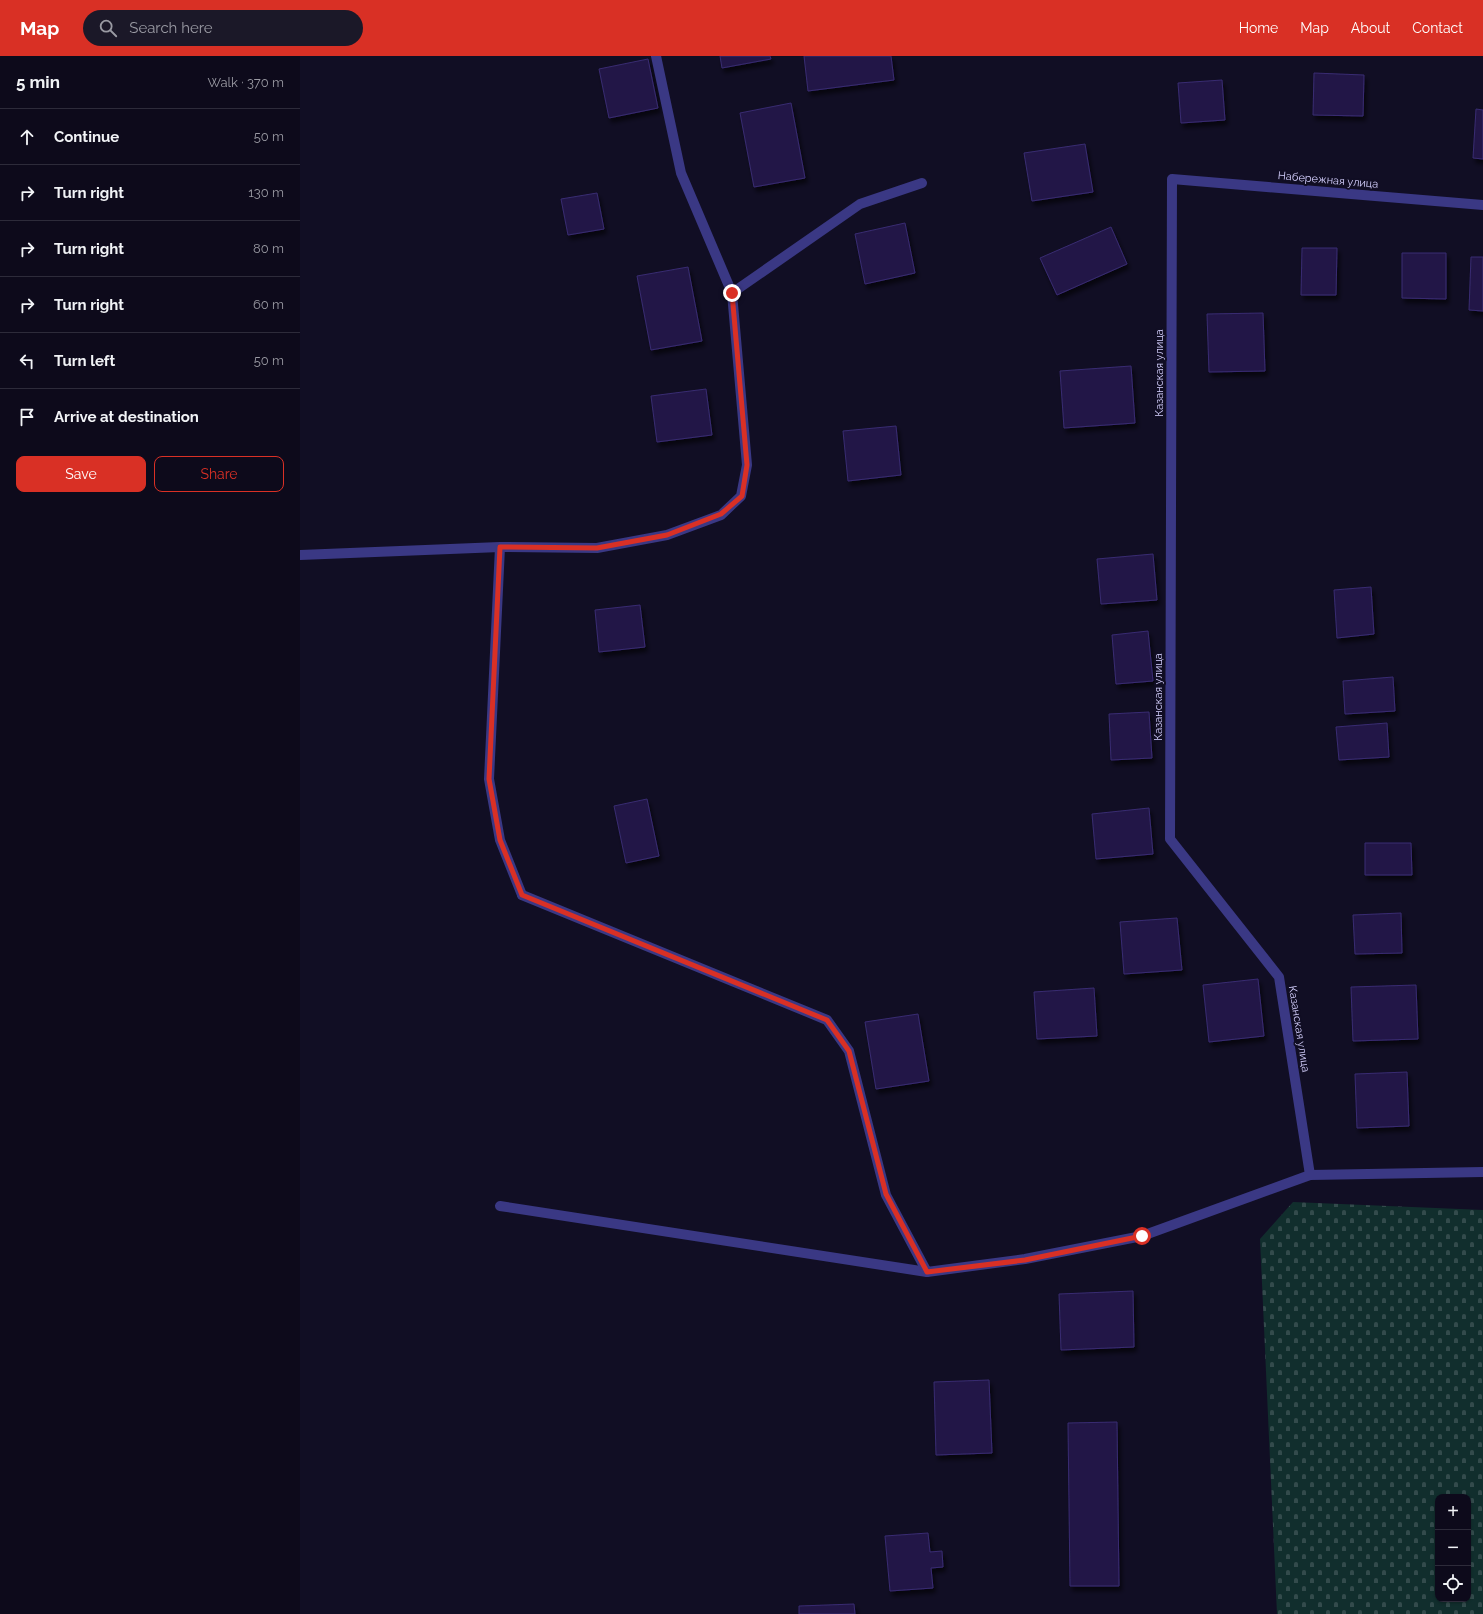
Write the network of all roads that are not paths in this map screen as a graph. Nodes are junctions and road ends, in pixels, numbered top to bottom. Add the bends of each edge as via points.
1 (656, 56) edge
2 (1172, 179) joint
3 (922, 183) dead end
4 (1483, 205) edge
5 (732, 293) junction
6 (500, 547) junction
7 (300, 555) edge
8 (1483, 1172) edge
9 (1310, 1175) junction
10 (500, 1206) dead end
11 (927, 1272) junction

1 - 5 street via 681,173
2 - 4 street, Набережная улица
2 - 9 street, Казанская улица via 1170,839 1279,977
3 - 5 street via 860,204
5 - 6 street via 747,465 742,496 721,514 667,535 597,548
6 - 7 street
6 - 11 street via 489,779 500,840 522,895 827,1020 849,1051 886,1194
8 - 9 street
9 - 11 street via 1142,1236 1025,1260
10 - 11 street

